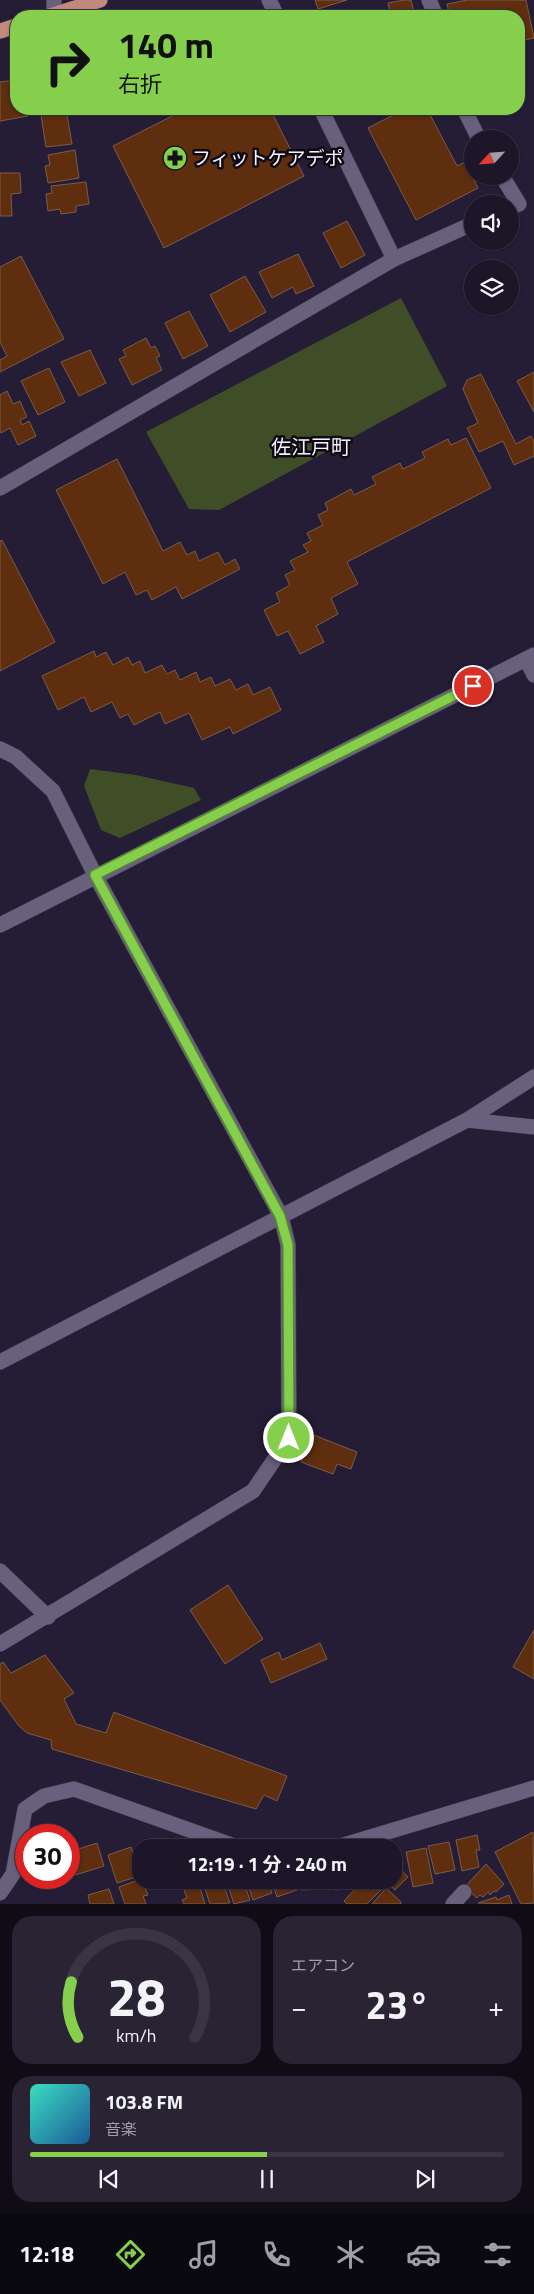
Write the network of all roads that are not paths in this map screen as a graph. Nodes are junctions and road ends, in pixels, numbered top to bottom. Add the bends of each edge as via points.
1 (100, 0) edge
2 (53, 10) edge
3 (324, 115) edge
4 (467, 115) edge
5 (474, 130) edge
6 (464, 228) edge
7 (394, 259) junction
8 (0, 488) edge
9 (530, 657) edge
10 (534, 675) edge
11 (0, 749) edge
12 (95, 875) junction
13 (0, 925) edge
14 (534, 1077) edge
15 (467, 1120) junction
16 (534, 1127) edge
17 (280, 1216) junction
18 (0, 1362) edge
19 (0, 1571) edge
20 (48, 1617) junction
21 (0, 1644) edge
22 (534, 1788) edge
23 (215, 1839) edge
24 (364, 1839) edge
25 (464, 1892) dead end
26 (0, 1893) edge
27 (453, 1904) edge

1 - 2 main road
3 - 7 street
4 - 5 street
6 - 7 street
7 - 8 street
9 - 10 street
9 - 12 street
11 - 12 street via 16,757 53,791
12 - 13 street
12 - 17 street
14 - 15 street
15 - 16 street
15 - 17 street
17 - 18 street
17 - 20 street via 288,1245 289,1438 253,1491
19 - 20 street
20 - 21 street
22 - 24 street
23 - 26 street via 74,1789 44,1796 25,1809 13,1874
25 - 27 street

